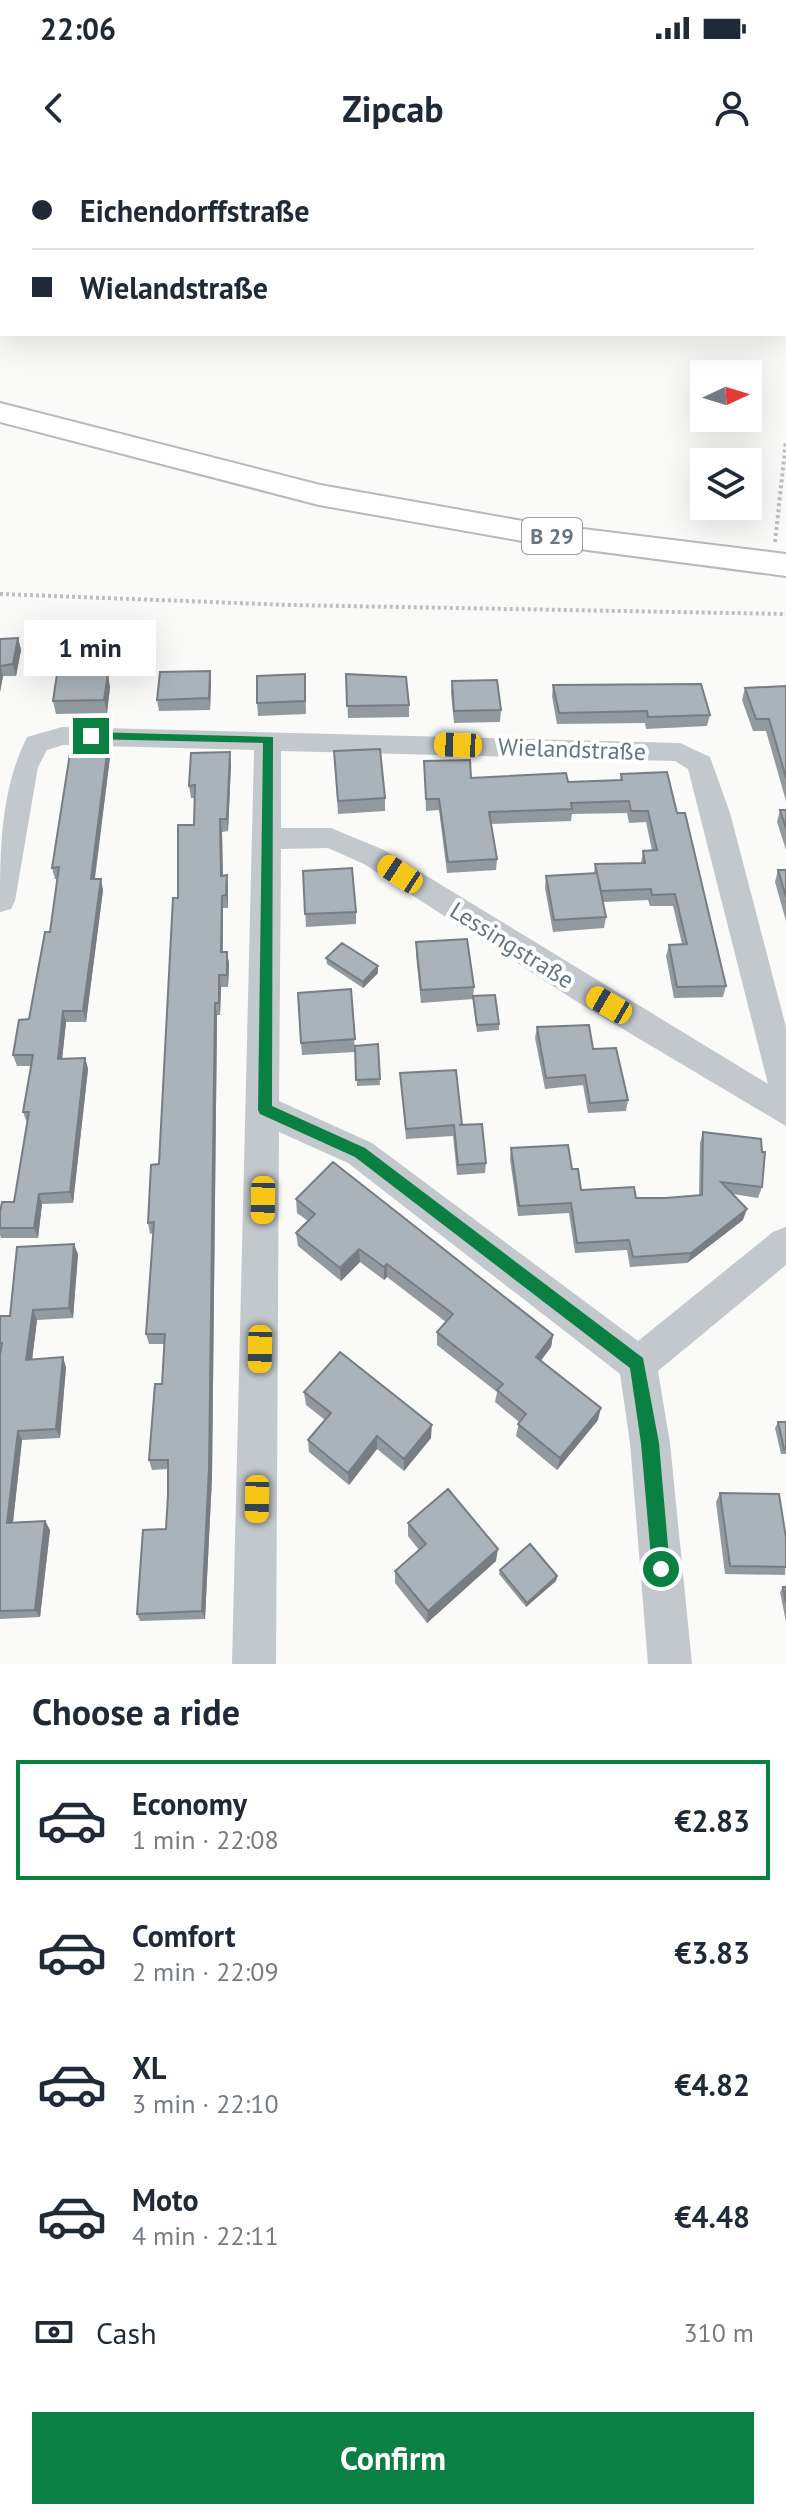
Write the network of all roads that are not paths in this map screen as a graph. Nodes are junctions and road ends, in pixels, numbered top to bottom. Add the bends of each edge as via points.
1 (0, 412) edge
2 (780, 556) edge
3 (268, 739) junction
4 (268, 839) junction
5 (0, 901) edge
6 (786, 1091) edge
7 (265, 1110) junction
8 (786, 1112) edge
9 (786, 1243) edge
10 (638, 1364) junction
11 (254, 1664) edge
12 (670, 1664) edge

1 - 2 main road, B 29 via 334,498 534,533
3 - 4 street
3 - 5 street, Wielandstraße via 62,736 37,744 24,767
3 - 6 street, Wielandstraße via 680,752 700,764
4 - 7 street
4 - 8 street, Lessingstraße via 331,838 374,857
7 - 10 street via 360,1153
7 - 11 street
9 - 10 street
10 - 12 street

